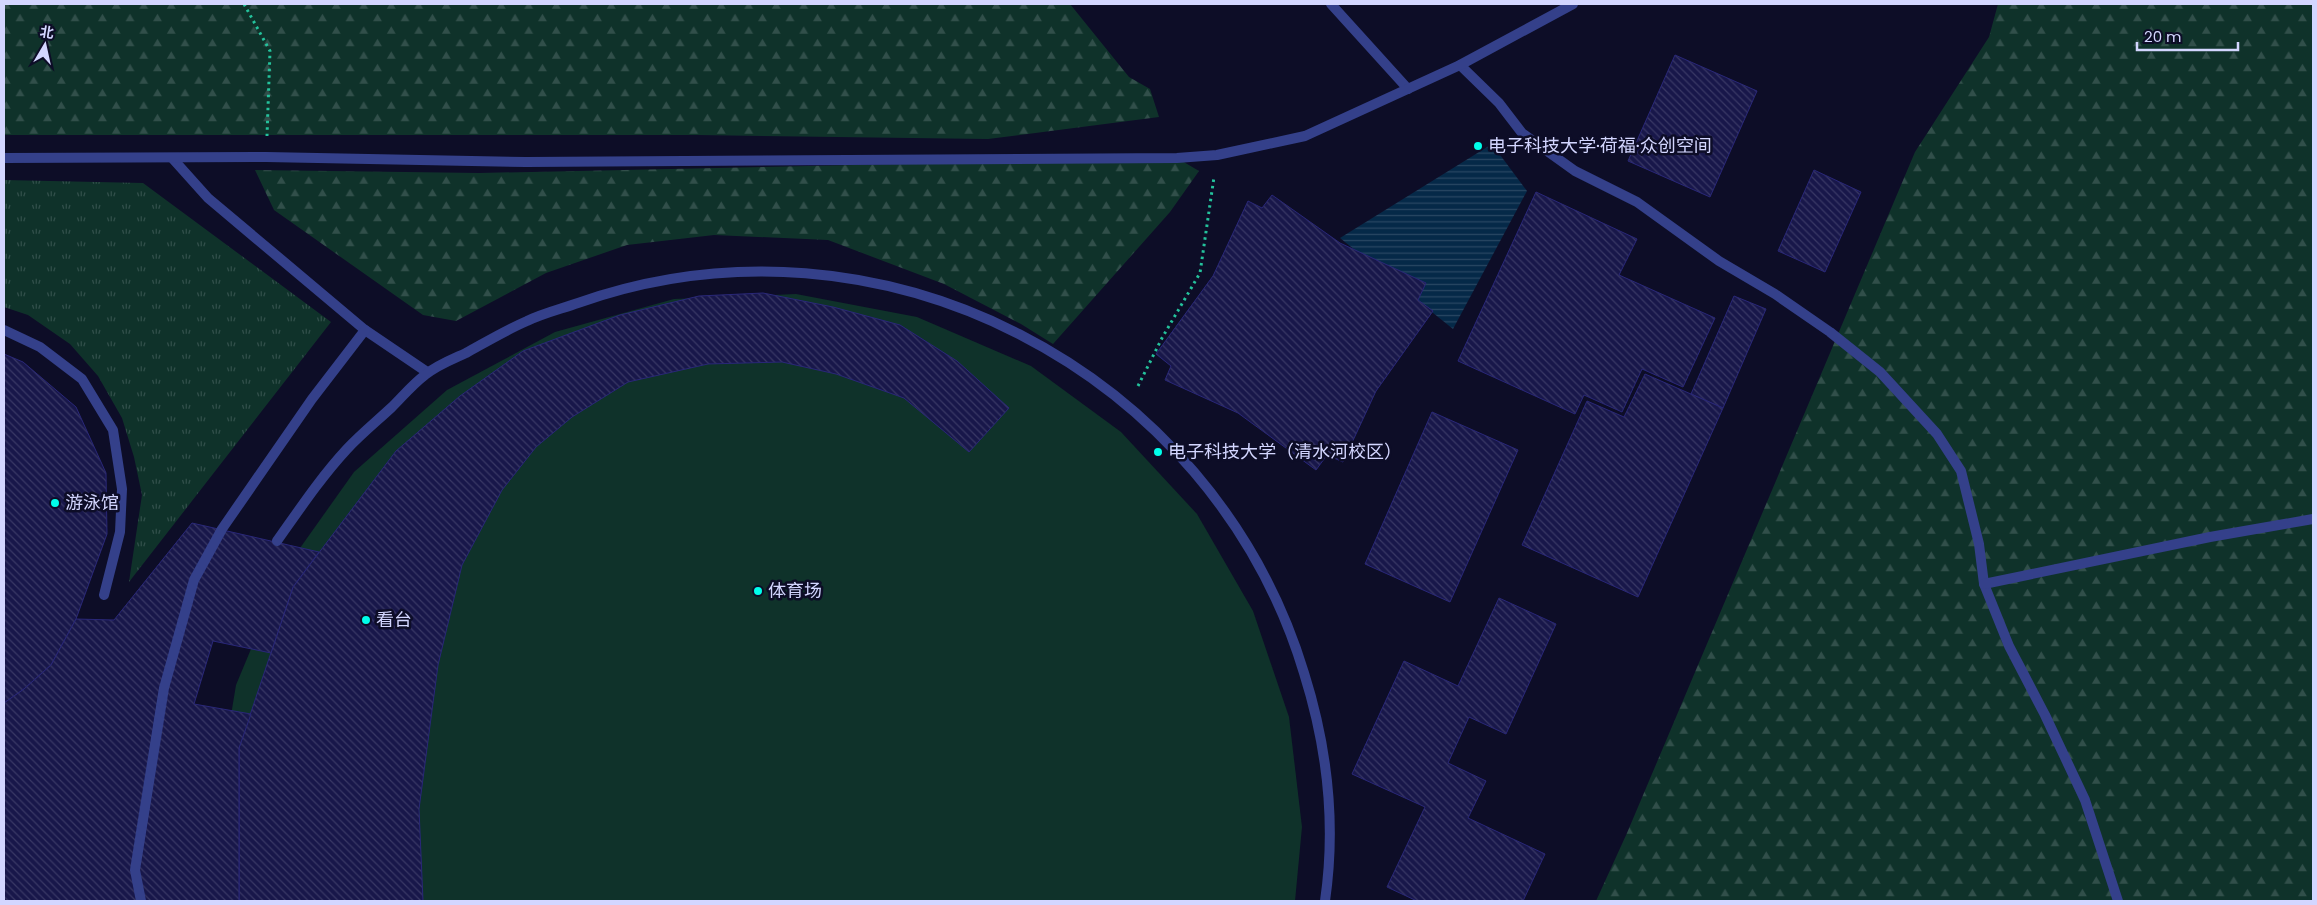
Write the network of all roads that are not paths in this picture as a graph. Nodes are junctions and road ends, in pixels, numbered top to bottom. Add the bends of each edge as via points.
1 (1331, 4) edge
2 (1573, 4) edge
3 (1460, 65) junction
4 (1408, 89) junction
5 (4, 158) edge
6 (173, 159) junction
7 (4, 330) edge
8 (365, 330) junction
9 (427, 372) junction
10 (2313, 519) edge
11 (277, 541) dead end
12 (1984, 584) junction
13 (104, 595) dead end
14 (140, 901) edge
15 (1325, 901) edge
16 (2118, 901) edge

1 - 4 street
2 - 3 street
3 - 4 street
3 - 12 street via 1499,103 1522,133 1575,171 1637,202 1719,261 1775,294 1880,372 1937,434 1962,471 1979,544
4 - 6 street via 1305,136 1217,155 1168,158 526,162 266,157
5 - 6 street
6 - 8 street via 208,198
7 - 13 street via 40,347 82,379 114,430 122,489 120,532
8 - 9 street
8 - 14 street via 312,399 222,529 194,580 164,688 135,870
9 - 11 street via 347,449
9 - 15 street via 528,320 617,289 710,272 804,272 898,287 988,317 1070,363 1129,405 1166,439 1207,485 1243,535 1273,588 1296,645 1314,704 1325,764 1330,825
10 - 12 street
12 - 16 street via 2009,646 2084,800

